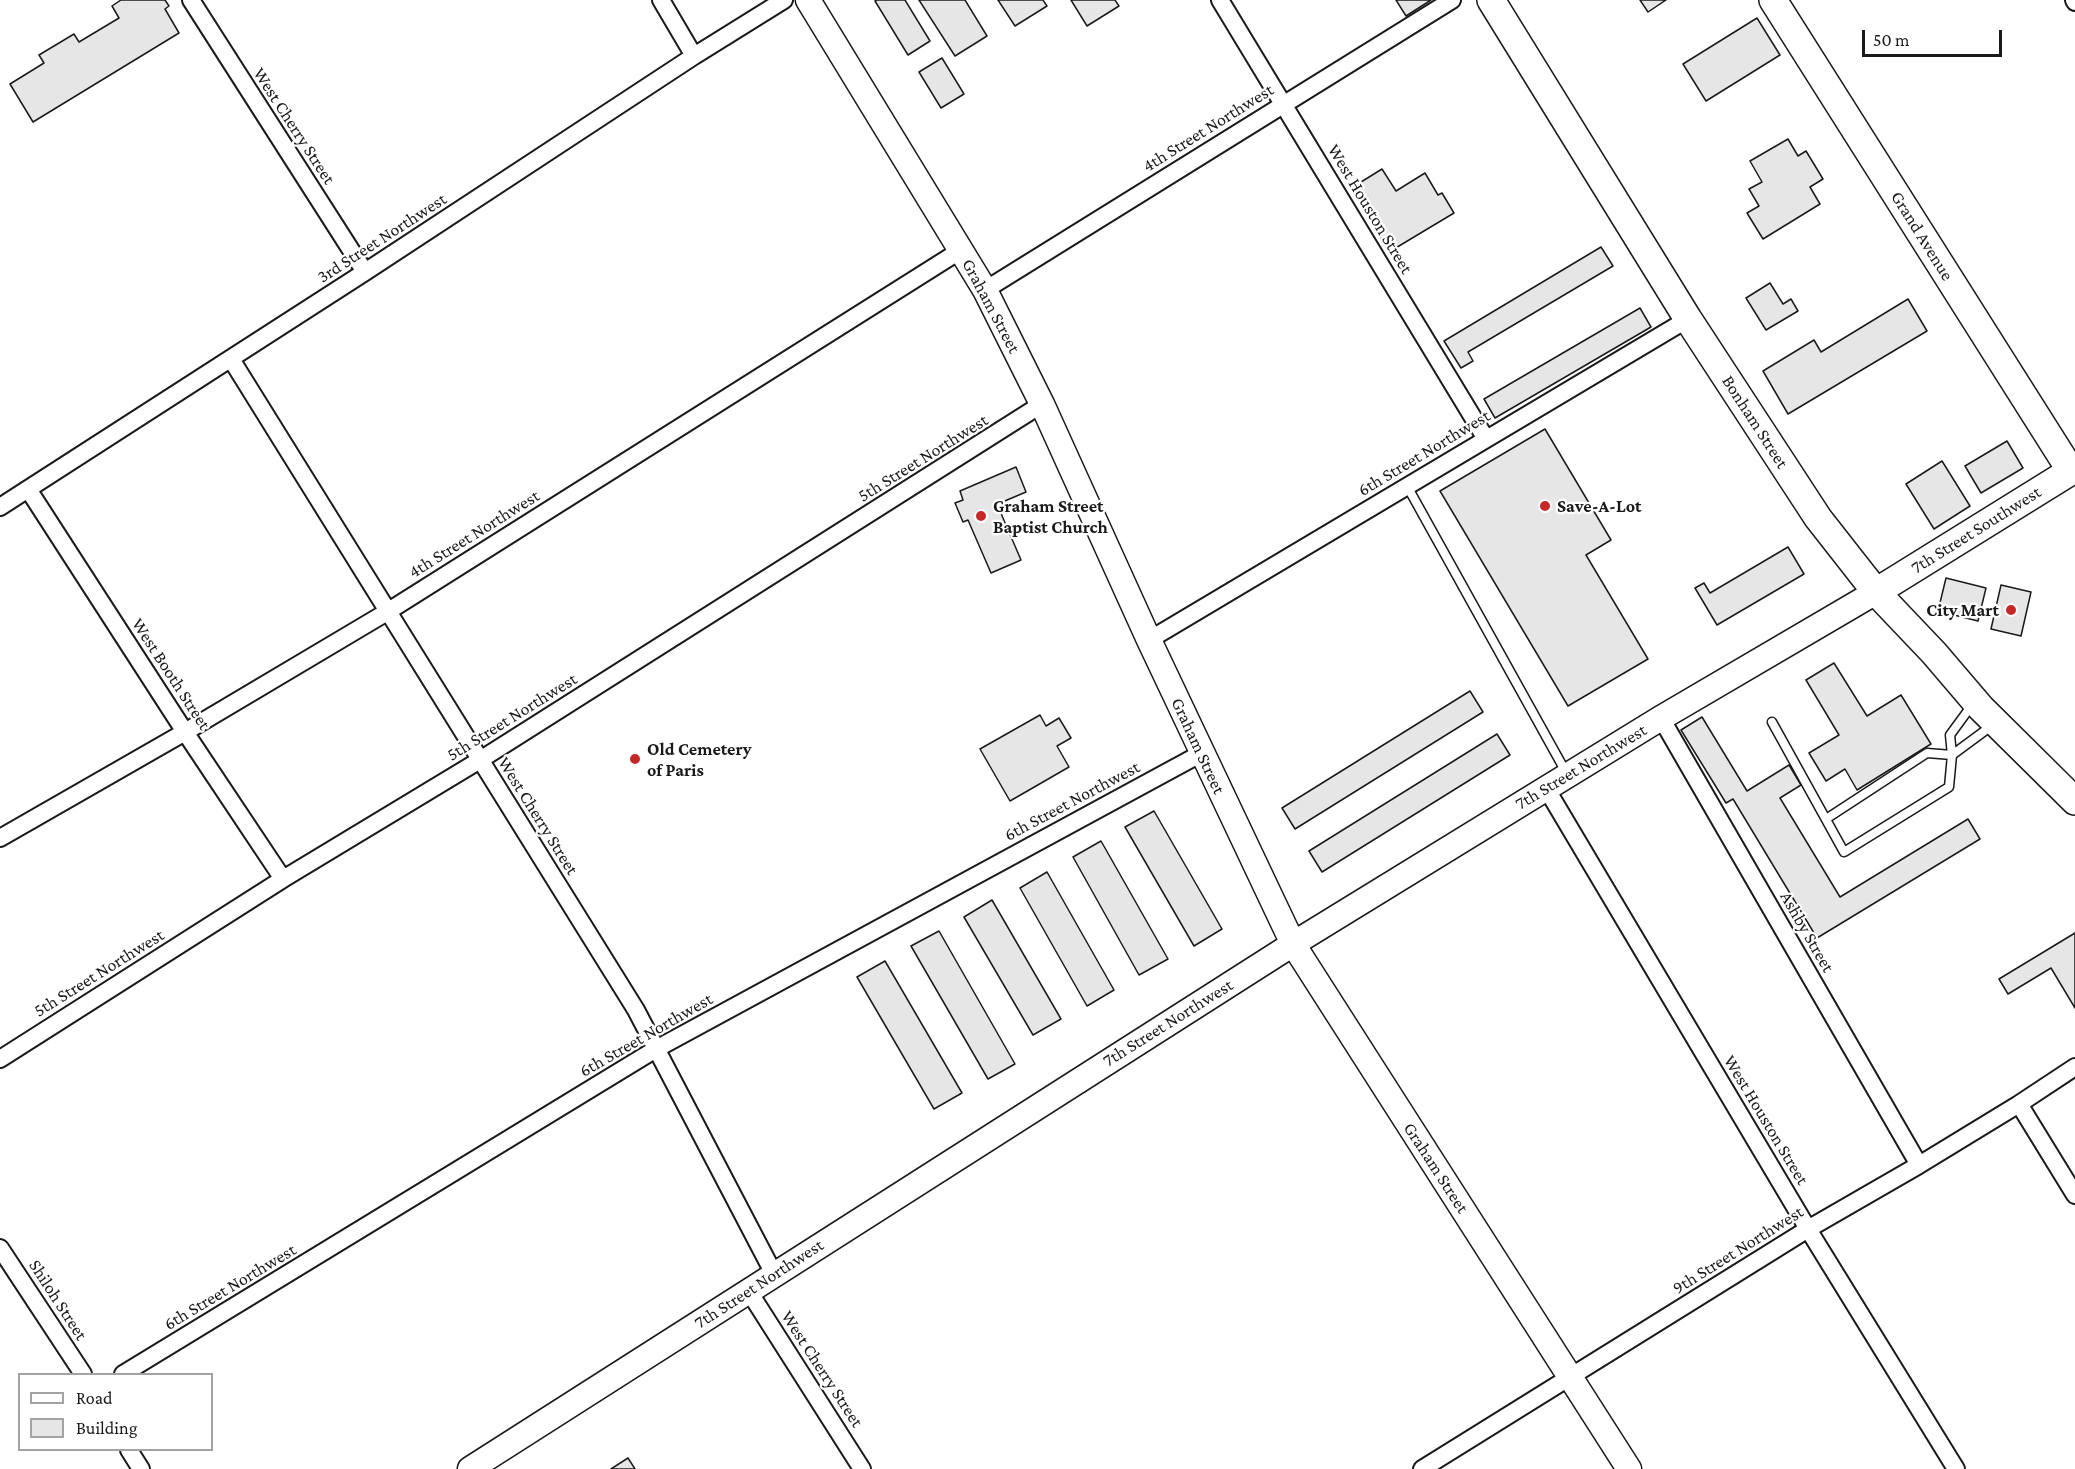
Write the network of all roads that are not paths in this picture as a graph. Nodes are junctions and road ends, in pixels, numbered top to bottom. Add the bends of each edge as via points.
1 (191, 0) edge
2 (661, 0) edge
3 (784, 0) edge
4 (808, 0) edge
5 (1220, 0) edge
6 (1452, 0) edge
7 (1491, 0) edge
8 (1773, 0) edge
9 (694, 56) junction
10 (1284, 105) junction
11 (961, 250) junction
12 (365, 272) junction
13 (985, 290) junction
14 (1688, 319) junction
15 (231, 359) junction
16 (1042, 405) junction
17 (1486, 439) junction
18 (2073, 470) edge
19 (1407, 486) junction
20 (28, 489) junction
21 (0, 507) edge
22 (1876, 592) junction
23 (387, 612) junction
24 (1149, 640) junction
25 (1975, 701) junction
26 (1661, 718) junction
27 (1772, 722) dead end
28 (1996, 723) junction
29 (185, 732) junction
30 (1202, 753) junction
31 (1952, 755) junction
32 (480, 760) junction
33 (1568, 775) junction
34 (1545, 788) junction
35 (2075, 801) edge
36 (1826, 819) junction
37 (0, 838) edge
38 (283, 879) junction
39 (1293, 944) junction
40 (656, 1049) junction
41 (0, 1059) edge
42 (2075, 1067) edge
43 (2019, 1104) junction
44 (1919, 1165) junction
45 (2075, 1195) edge
46 (1808, 1229) junction
47 (0, 1248) edge
48 (774, 1274) junction
49 (748, 1290) junction
50 (82, 1373) edge
51 (125, 1373) edge
52 (1570, 1377) junction
53 (130, 1451) edge
54 (141, 1469) edge
55 (470, 1469) edge
56 (862, 1469) edge
57 (1422, 1469) edge
58 (1629, 1469) edge
59 (1956, 1469) edge

1 - 12 street, West Cherry Street
2 - 9 street
3 - 9 street, 3rd Street Northwest
4 - 11 street, Graham Street
5 - 10 street, West Houston Street
6 - 10 street, 4th Street Northwest
7 - 14 main road, Bonham Street
8 - 18 main road, Grand Avenue
9 - 12 street, 3rd Street Northwest
10 - 13 street, 4th Street Northwest
10 - 17 street, West Houston Street
11 - 13 street, Graham Street
11 - 23 street, 4th Street Northwest
12 - 15 street, 3rd Street Northwest
13 - 16 street, Graham Street
14 - 17 street, 6th Street Northwest
14 - 22 main road, Bonham Street via 1818,518
15 - 20 street, 3rd Street Northwest
15 - 23 street, West Cherry Street
16 - 24 street, Graham Street
16 - 32 street, 5th Street Northwest
17 - 19 street, 6th Street Northwest
18 - 22 main road, 7th Street Southwest
19 - 24 street, 6th Street Northwest
19 - 33 lane
20 - 21 street, 3rd Street Northwest
20 - 29 street, West Booth Street
22 - 25 main road, Bonham Street
22 - 26 street, 7th Street Northwest
23 - 29 street, 4th Street Northwest
23 - 32 street, West Cherry Street
24 - 30 street, Graham Street
25 - 28 main road, Bonham Street
25 - 31 lane via 1950,735
26 - 33 street, 7th Street Northwest
26 - 44 street, Ashby Street
27 - 36 lane
28 - 31 lane
28 - 35 main road, Bonham Street
29 - 37 street, 4th Street Northwest
29 - 38 street, West Booth Street
30 - 39 street, Graham Street
30 - 40 street, 6th Street Northwest
31 - 36 lane via 1928,753
31 - 36 lane via 1949,787 1844,852
32 - 38 street, 5th Street Northwest
32 - 40 street, West Cherry Street via 636,1010
33 - 34 street, 7th Street Northwest
34 - 39 street, 7th Street Northwest
34 - 46 street, West Houston Street
38 - 41 street, 5th Street Northwest
39 - 48 street, 7th Street Northwest
39 - 52 street, Graham Street
40 - 48 street, West Cherry Street
40 - 51 street, 6th Street Northwest
42 - 43 street, 9th Street Northwest
43 - 44 street, 9th Street Northwest
43 - 45 street
44 - 46 street, 9th Street Northwest
46 - 52 street, 9th Street Northwest
46 - 59 street, West Houston Street
47 - 50 street, Shiloh Street
48 - 49 street, 7th Street Northwest
49 - 55 street, 7th Street Northwest
49 - 56 street, West Cherry Street
52 - 57 street, 9th Street Northwest
52 - 58 street, Graham Street
53 - 54 street

